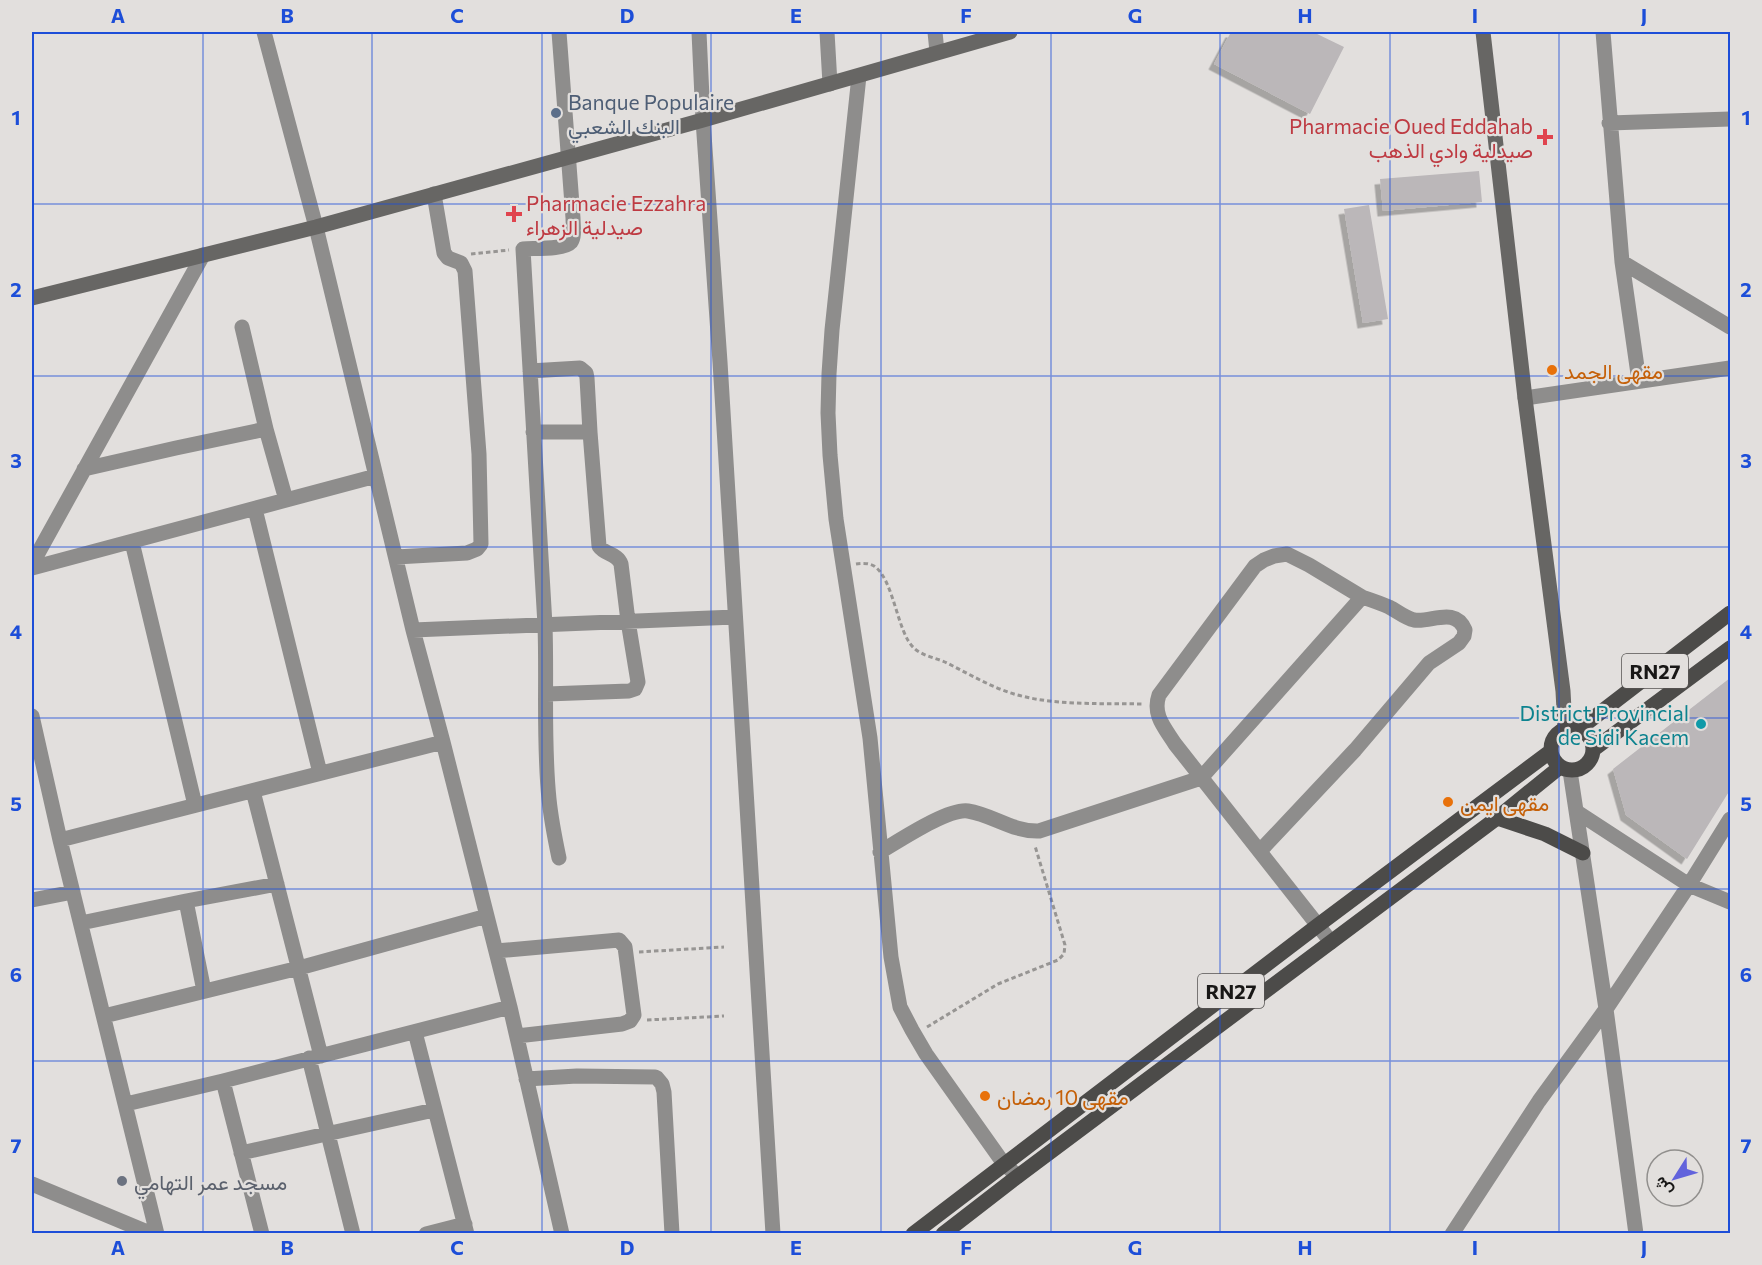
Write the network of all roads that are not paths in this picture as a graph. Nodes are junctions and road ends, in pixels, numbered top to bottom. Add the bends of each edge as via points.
1 (264, 32) edge
2 (559, 32) edge
3 (699, 32) edge
4 (827, 32) edge
5 (935, 32) edge
6 (1010, 32) edge
7 (1483, 32) edge
8 (1603, 32) edge
9 (937, 52) junction
10 (859, 76) junction
11 (830, 84) junction
12 (1731, 119) edge
13 (703, 120) junction
14 (1610, 123) junction
15 (568, 158) junction
16 (434, 194) junction
17 (316, 227) junction
18 (203, 255) junction
19 (1622, 262) junction
20 (32, 298) edge
21 (242, 327) dead end
22 (1731, 327) edge
23 (1731, 368) edge
24 (530, 371) junction
25 (1639, 381) junction
26 (1525, 398) junction
27 (266, 429) junction
28 (533, 432) junction
29 (590, 432) junction
30 (84, 469) junction
31 (376, 476) junction
32 (286, 500) junction
33 (255, 509) junction
34 (132, 542) junction
35 (396, 558) junction
36 (32, 566) edge
37 (1362, 597) junction
38 (1731, 613) edge
39 (735, 617) junction
40 (628, 621) junction
41 (545, 625) junction
42 (413, 630) junction
43 (1731, 648) edge
44 (547, 694) junction
45 (32, 716) edge
46 (1572, 729) junction
47 (443, 742) junction
48 (1594, 749) junction
49 (1551, 751) junction
50 (1565, 769) junction
51 (320, 773) junction
52 (1201, 778) junction
53 (254, 791) junction
54 (195, 805) junction
55 (1577, 812) junction
56 (1497, 818) junction
57 (1731, 819) edge
58 (60, 840) junction
59 (1260, 851) junction
60 (880, 852) junction
61 (1583, 853) junction
62 (560, 858) dead end
63 (277, 884) junction
64 (1689, 885) junction
65 (73, 892) junction
66 (32, 900) edge
67 (186, 901) junction
68 (1731, 902) edge
69 (487, 916) junction
70 (81, 923) junction
71 (1317, 926) junction
72 (1331, 942) junction
73 (496, 951) junction
74 (299, 968) junction
75 (204, 991) junction
76 (510, 1007) junction
77 (1606, 1009) junction
78 (104, 1016) junction
79 (415, 1032) junction
80 (516, 1036) junction
81 (315, 1057) junction
82 (526, 1078) junction
83 (223, 1081) junction
84 (126, 1104) junction
85 (434, 1110) junction
86 (328, 1132) junction
87 (241, 1153) junction
88 (1004, 1164) junction
89 (1017, 1176) junction
90 (32, 1184) edge
91 (466, 1229) edge
92 (152, 1233) edge
93 (158, 1233) edge
94 (262, 1233) edge
95 (352, 1233) edge
96 (426, 1233) edge
97 (562, 1233) edge
98 (672, 1233) edge
99 (773, 1233) edge
100 (913, 1233) edge
101 (943, 1233) edge
102 (1452, 1233) edge
103 (1636, 1233) edge

1 - 17 street
2 - 15 street
3 - 13 street
4 - 11 street
5 - 9 street
6 - 9 street
7 - 26 street
8 - 14 street
9 - 10 street
10 - 11 street
10 - 60 street via 829,374 830,455 836,519 870,738
11 - 13 street
12 - 14 street
13 - 15 street
13 - 39 street
14 - 19 street
15 - 16 street
15 - 24 street via 572,240 562,247 522,249
16 - 17 street
16 - 35 street via 444,253 458,261 465,271 479,454 481,544 467,553
17 - 18 street
17 - 31 street
18 - 20 street
18 - 30 street
19 - 22 street
19 - 25 street
21 - 27 street
23 - 25 street
24 - 28 street
24 - 29 street via 584,370 588,378
25 - 26 street
26 - 46 street via 1563,691
27 - 30 street
27 - 32 street
28 - 29 street
28 - 41 street
29 - 40 street via 599,546 620,560
30 - 36 street
31 - 32 street
31 - 35 street
32 - 33 street
33 - 34 street
33 - 51 street
34 - 36 street
34 - 54 street
35 - 42 street
37 - 52 street
37 - 52 street via 1287,554 1255,566 1156,704 1160,720
37 - 59 street via 1415,620 1456,619 1463,626 1464,636 1429,663 1355,750
38 - 46 main road, RN27
39 - 40 street
39 - 99 street
40 - 41 street
40 - 44 street via 638,682 635,689
41 - 42 street
41 - 44 street
42 - 47 street
43 - 48 main road, RN27
44 - 62 street via 549,802
45 - 58 street
46 - 48 main road via 1590,737
46 - 49 main road, RN27 via 1559,732
47 - 51 street
47 - 69 street
48 - 50 main road, RN27 via 1584,767
49 - 50 main road via 1552,758
49 - 71 main road, RN27
50 - 55 street
50 - 56 main road, RN27
51 - 53 street
52 - 59 street
52 - 60 street via 1046,829 1019,830 968,811 950,813
53 - 54 street
53 - 63 street
54 - 58 street
55 - 61 street
55 - 64 street
56 - 61 main road via 1545,834
56 - 72 main road, RN27
57 - 64 street
58 - 65 street
59 - 71 street
60 - 88 street via 900,1007 926,1054
61 - 77 street
63 - 67 street
63 - 74 street
64 - 68 street
64 - 77 street
65 - 66 street
65 - 70 street
67 - 70 street
67 - 75 street
69 - 73 street
69 - 74 street
70 - 78 street
71 - 72 street
71 - 88 main road, RN27
72 - 89 main road, RN27
73 - 76 street
73 - 80 street via 619,940 625,947 634,1014 630,1021
74 - 75 street
74 - 81 street
75 - 78 street
76 - 79 street
76 - 80 street
77 - 102 street via 1539,1101
77 - 103 street
78 - 84 street
79 - 81 street
79 - 85 street
80 - 82 street
81 - 83 street
81 - 86 street
82 - 97 street
82 - 98 street via 654,1077 660,1081 664,1092
83 - 84 street
83 - 87 street
84 - 93 street
85 - 86 street
85 - 91 street
86 - 87 street
86 - 95 street
87 - 94 street
88 - 89 street
88 - 100 main road, RN27
89 - 101 main road, RN27
90 - 92 street
91 - 96 street

